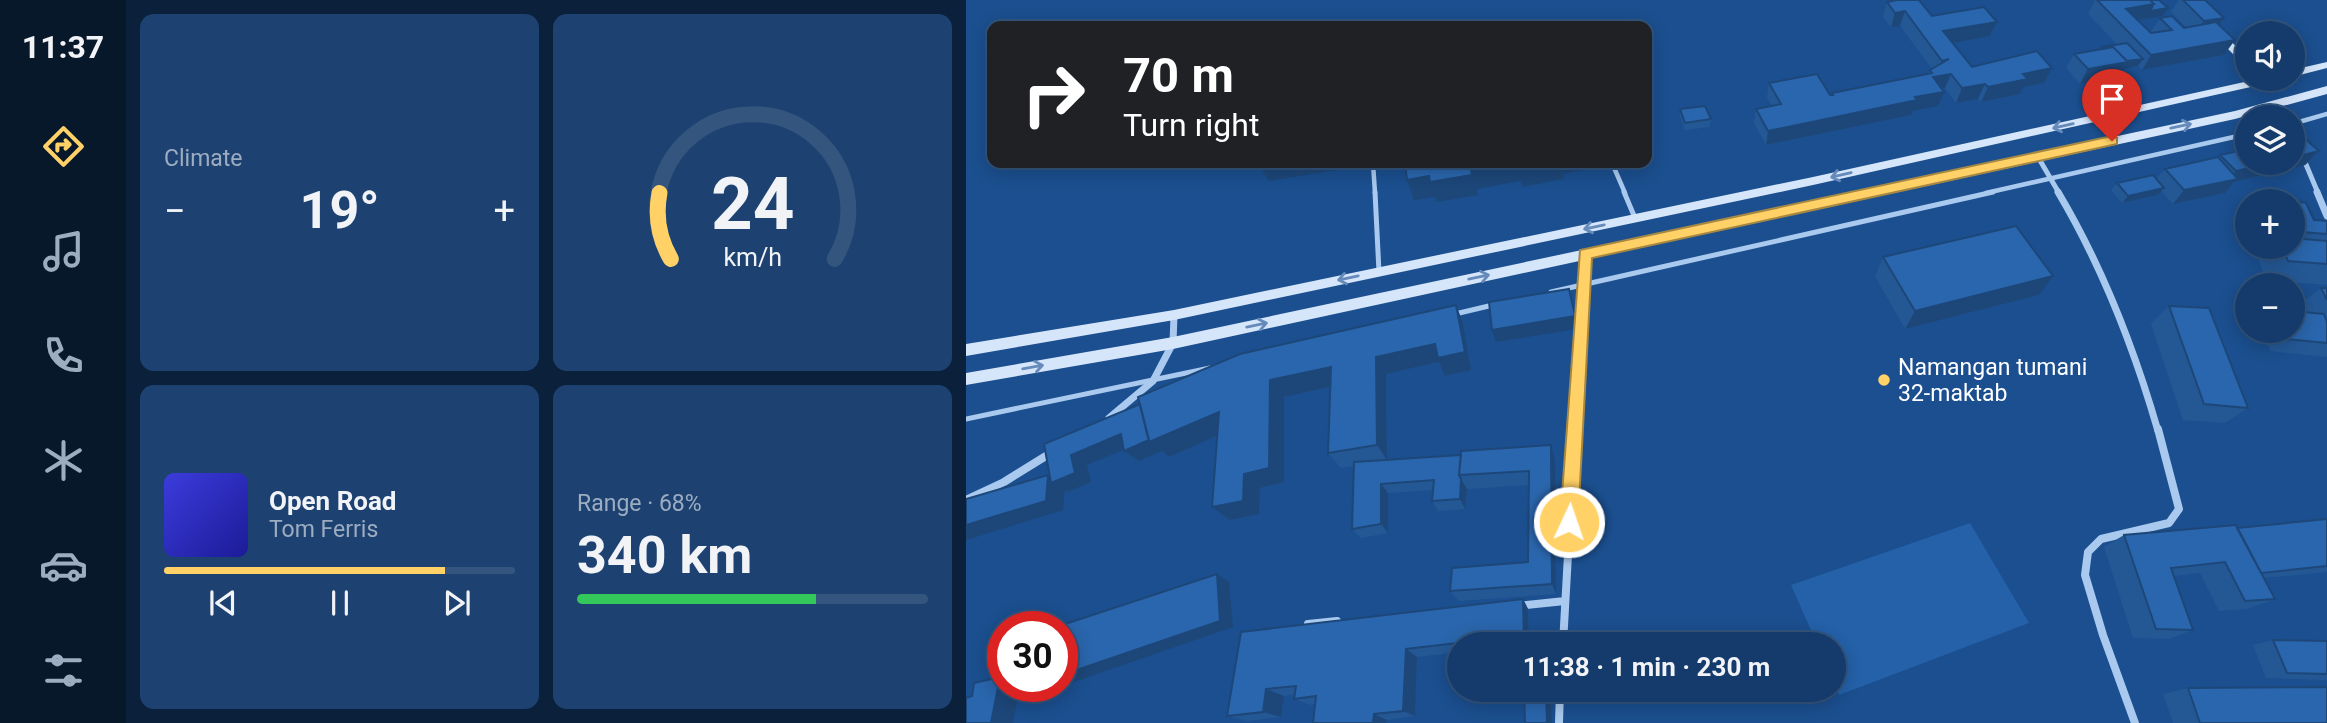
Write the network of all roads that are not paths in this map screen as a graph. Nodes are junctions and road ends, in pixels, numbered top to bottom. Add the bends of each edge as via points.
1 (2214, 29) edge
2 (2235, 50) edge
3 (2327, 65) edge
4 (2305, 71) edge
5 (2235, 86) edge
6 (2327, 90) edge
7 (2273, 91) edge
8 (2279, 104) junction
9 (2327, 114) edge
10 (2305, 120) edge
11 (2235, 137) edge
12 (2038, 157) junction
13 (2305, 163) edge
14 (1373, 168) edge
15 (1614, 168) edge
16 (2051, 177) junction
17 (2327, 216) edge
18 (1635, 218) junction
19 (1585, 254) junction
20 (1379, 272) junction
21 (1581, 285) junction
22 (1541, 294) edge
23 (1501, 303) edge
24 (1174, 315) junction
25 (1447, 315) edge
26 (1173, 343) junction
27 (966, 350) edge
28 (1220, 366) edge
29 (966, 379) edge
30 (1153, 381) junction
31 (966, 419) edge
32 (1097, 425) edge
33 (1062, 446) edge
34 (966, 500) edge
35 (1565, 601) junction
36 (1511, 606) edge
37 (1349, 620) edge
38 (1308, 624) edge
39 (1564, 632) edge
40 (1560, 702) edge
41 (1559, 723) edge
42 (2135, 723) edge

1 - 2 main road
3 - 4 main road
5 -> 18 main road
6 - 8 main road
7 - 8 main road
12 -> 8 main road
9 - 10 lane
11 - 16 lane
12 - 16 street
12 - 19 main road
13 - 17 street
14 - 20 lane
15 - 18 lane
16 - 21 lane
16 - 42 street via 2123,326 2179,509 2169,523 2101,539 2088,552 2085,575
18 -> 20 main road
19 - 21 street
26 -> 19 main road
20 -> 24 main road
21 - 22 lane
21 - 35 street
23 - 25 lane
24 - 26 street
24 - 27 main road
29 -> 26 main road
26 - 30 street
28 - 30 lane
30 - 31 lane
30 - 32 street
33 - 34 street
35 - 36 street
35 - 39 street
37 - 38 street
40 - 41 street

